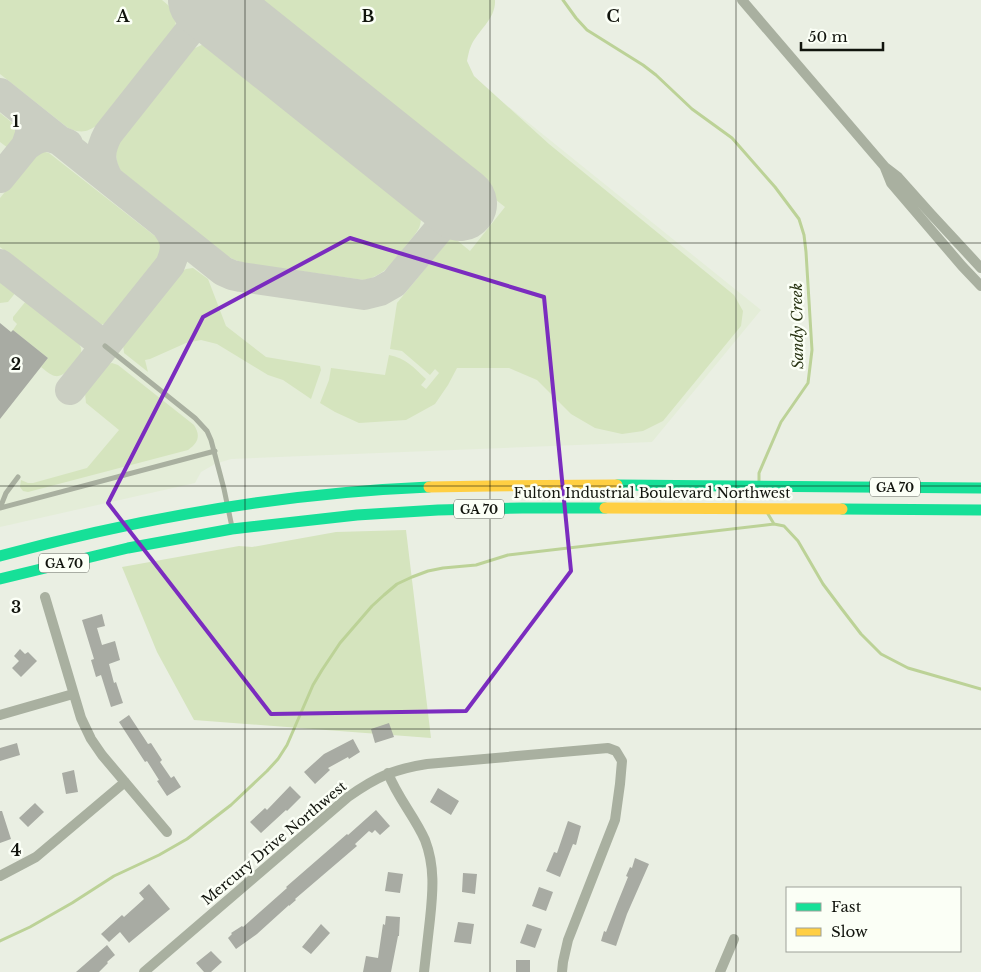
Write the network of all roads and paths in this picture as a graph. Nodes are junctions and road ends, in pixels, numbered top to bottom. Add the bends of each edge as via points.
1 (742, 0) edge
2 (884, 168) junction
3 (981, 268) edge
4 (981, 286) edge
5 (105, 346) dead end
6 (215, 450) junction
7 (18, 477) dead end
8 (981, 488) edge
9 (228, 507) junction
10 (0, 508) edge
11 (981, 510) edge
12 (232, 528) junction
13 (0, 556) edge
14 (0, 579) edge
15 (45, 597) dead end
16 (73, 694) junction
17 (0, 715) edge
18 (388, 773) junction
19 (124, 782) junction
20 (167, 832) dead end
21 (0, 876) edge
22 (734, 939) dead end
23 (725, 970) edge
24 (144, 972) edge
25 (424, 972) edge
26 (562, 972) edge

1 - 2 street
2 - 3 street via 898,177
2 - 4 street via 891,183
5 - 6 lane via 195,418
6 - 9 lane
6 - 10 lane
7 - 10 lane
8 - 9 main road, Fulton Industrial Boulevard Northwest / GA 70 via 522,485 357,492
9 - 12 lane
9 - 13 main road, Fulton Industrial Boulevard Northwest / GA 70 via 119,526
11 - 12 main road, Fulton Industrial Boulevard Northwest / GA 70 via 438,510 357,514
12 - 14 main road, Fulton Industrial Boulevard Northwest / GA 70 via 128,548
15 - 16 street
16 - 17 street
16 - 19 street via 91,739
18 - 24 street, Mercury Drive Northwest via 348,797
18 - 25 street via 424,838 433,871
18 - 26 street, Mercury Drive Northwest via 427,764 608,748 616,751 622,761 615,820 568,940
19 - 20 street
19 - 21 street via 36,857
22 - 23 street

